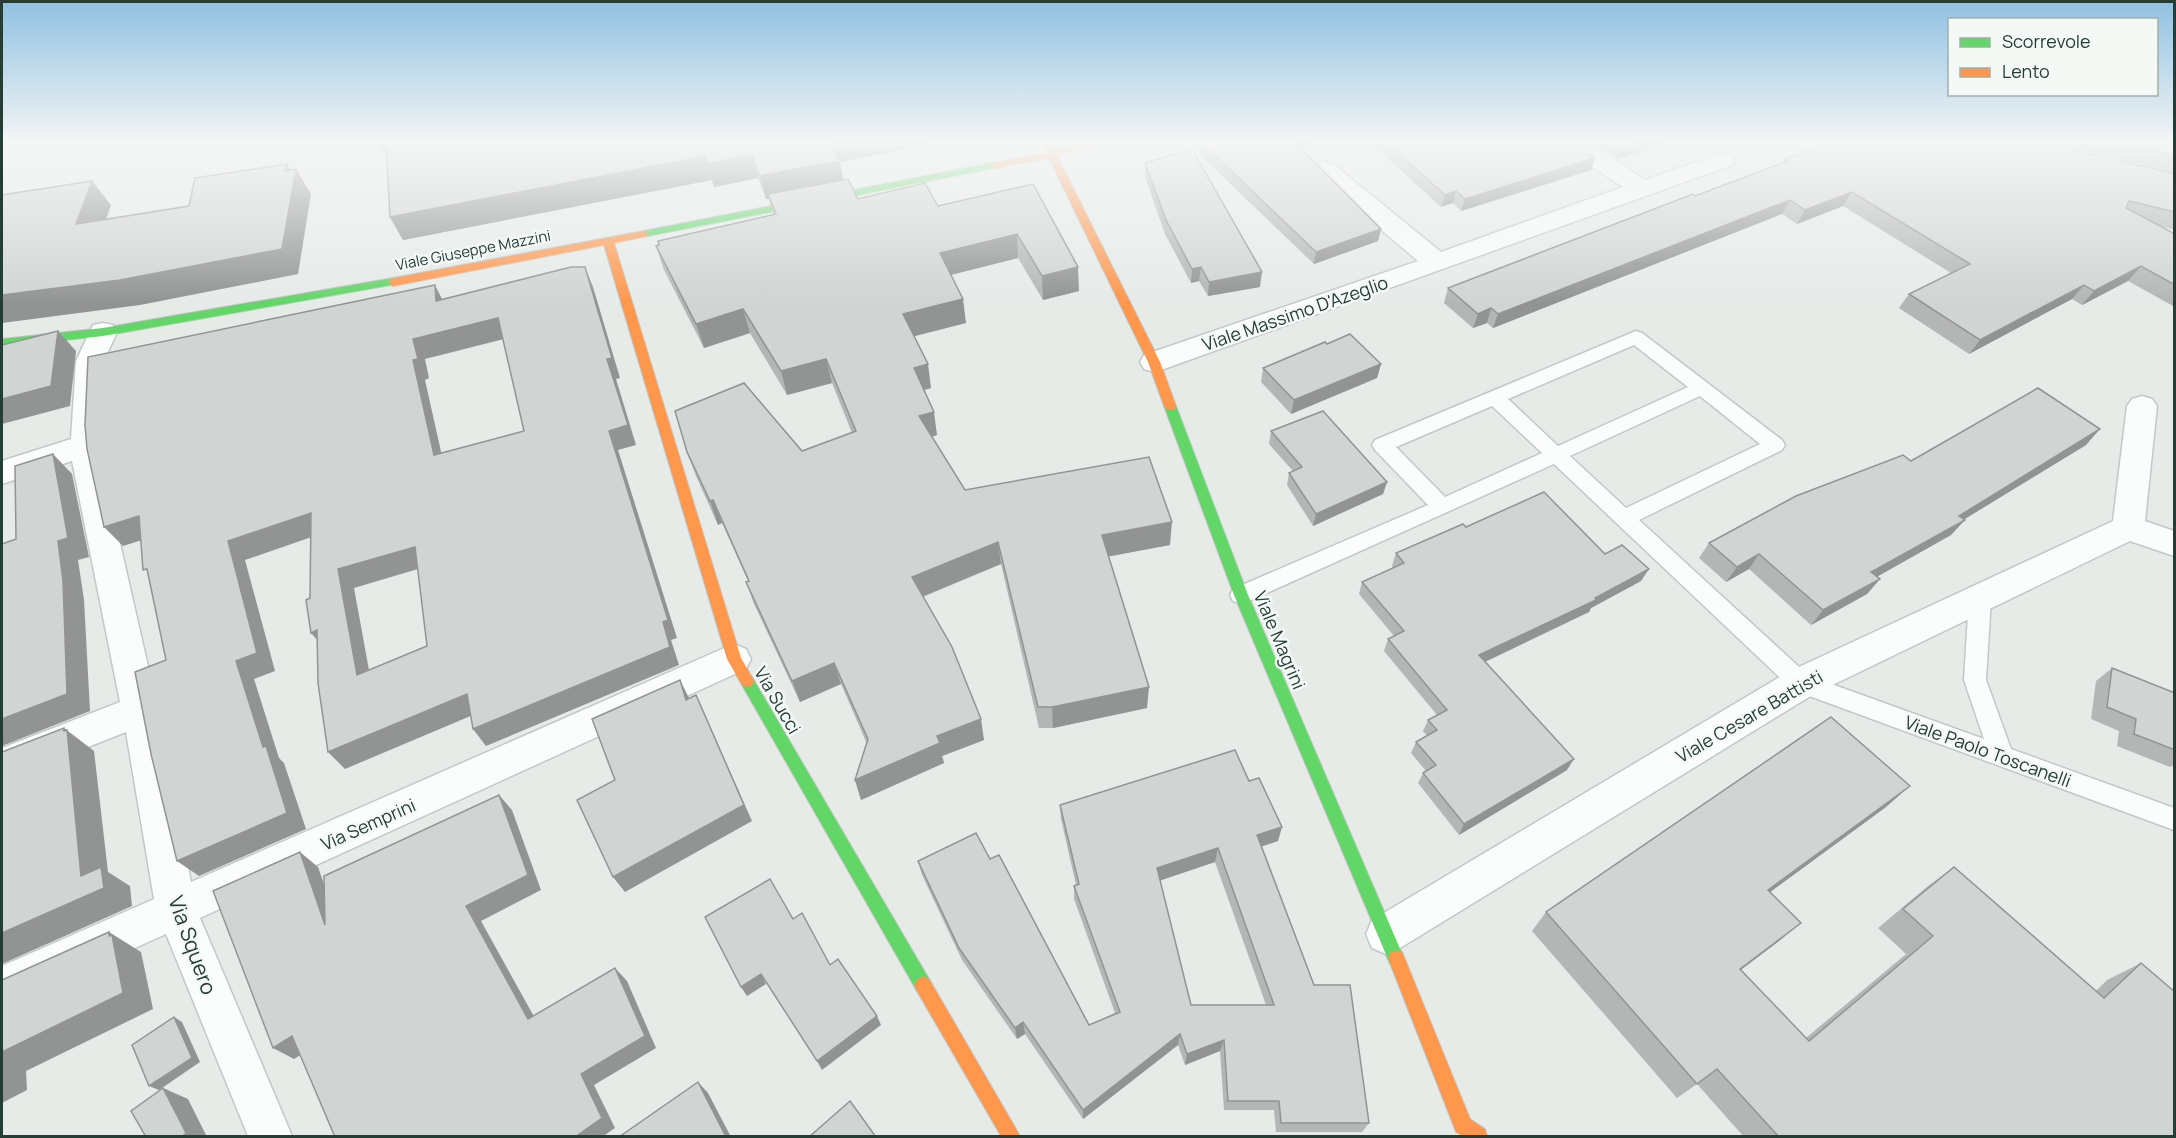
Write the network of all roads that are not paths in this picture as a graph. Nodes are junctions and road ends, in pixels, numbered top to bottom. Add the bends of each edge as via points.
1 (823, 196) edge
2 (1071, 196) edge
3 (1357, 196) edge
4 (1622, 196) edge
5 (608, 241) junction
6 (1437, 263) junction
7 (104, 332) junction
8 (2, 343) edge
9 (1154, 362) junction
10 (1702, 388) junction
11 (1494, 397) junction
12 (2142, 406) dead end
13 (86, 445) junction
14 (1557, 455) junction
15 (2, 473) edge
16 (1442, 507) junction
17 (1624, 518) junction
18 (2128, 528) junction
19 (2175, 544) edge
20 (1241, 595) junction
21 (1980, 598) junction
22 (734, 659) junction
23 (1802, 683) junction
24 (140, 710) junction
25 (2002, 756) junction
26 (2, 765) edge
27 (2175, 819) edge
28 (176, 910) junction
29 (1386, 934) junction
30 (2, 987) edge
31 (1467, 1133) edge
32 (270, 1137) edge
33 (1011, 1137) edge

1 - 5 street, Viale Giuseppe Mazzini
2 - 9 street, Viale Magrini
3 - 6 street
4 - 6 street, Viale Massimo D'Azeglio
5 - 7 street, Viale Giuseppe Mazzini
5 - 22 street, Via Succi
6 - 9 street, Viale Massimo D'Azeglio
7 - 8 street, Viale Giuseppe Mazzini
7 - 13 street, Via Squero via 90,361
9 - 20 street, Viale Magrini
10 - 11 lane via 1636,337
10 - 14 lane
10 - 17 lane via 1775,445
11 - 14 lane
11 - 16 lane via 1382,444
12 - 18 street
13 - 15 street
13 - 24 street, Via Squero
14 - 16 lane
14 - 17 lane
16 - 20 lane
17 - 23 lane
18 - 19 street
18 - 21 street, Viale Cesare Battisti
20 - 29 street, Viale Magrini
21 - 23 street, Viale Cesare Battisti
21 - 25 lane via 1975,680
22 - 28 street, Via Semprini
22 - 33 street, Via Succi
23 - 25 lane, Viale Paolo Toscanelli
23 - 29 street, Viale Cesare Battisti
24 - 26 street
24 - 28 street, Via Squero
25 - 27 lane, Viale Paolo Toscanelli
28 - 30 street, Via Semprini
28 - 32 street, Via Squero
29 - 31 street, Viale Magrini

